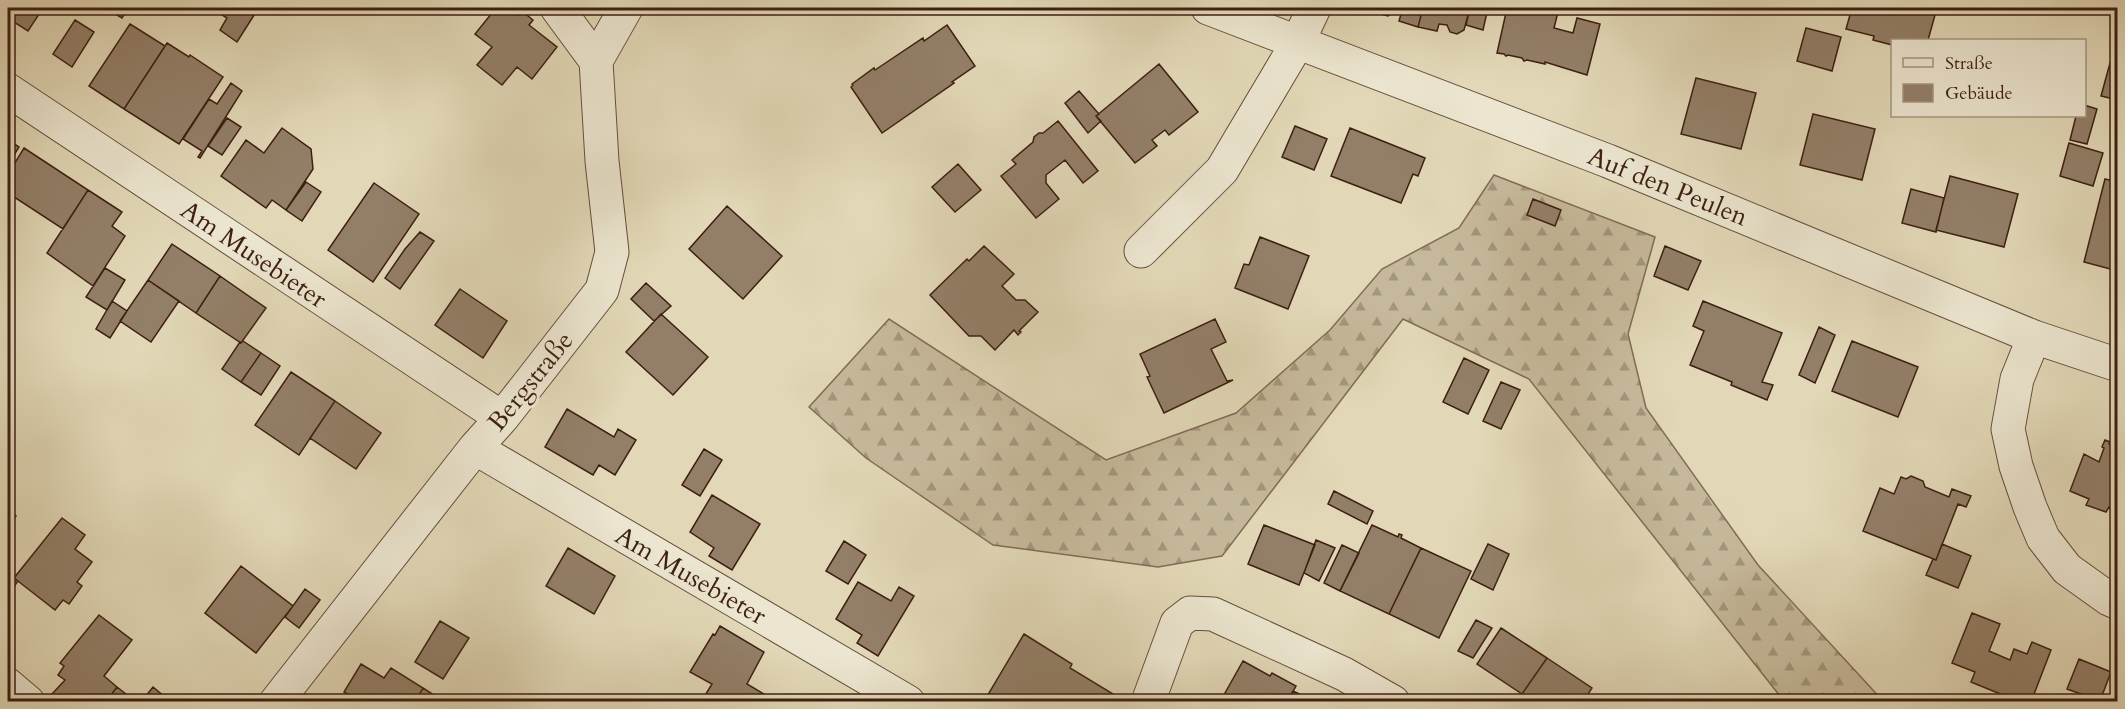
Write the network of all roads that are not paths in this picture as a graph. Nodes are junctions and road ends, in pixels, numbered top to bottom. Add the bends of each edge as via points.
1 (557, 8) edge
2 (626, 8) edge
3 (1208, 8) edge
4 (1314, 8) edge
5 (1298, 42) junction
6 (596, 61) junction
7 (8, 90) edge
8 (1141, 251) dead end
9 (2034, 337) junction
10 (2118, 365) edge
11 (502, 418) junction
12 (475, 448) junction
13 (2118, 603) edge
14 (8, 685) edge
15 (28, 702) edge
16 (276, 702) edge
17 (908, 702) edge
18 (1148, 702) edge
19 (1393, 702) edge

1 - 6 street
2 - 6 street
3 - 5 street, Auf den Peulen
4 - 5 street
5 - 8 street via 1222,170
5 - 9 street, Auf den Peulen via 1608,161
6 - 11 street, Bergstraße via 612,252 602,291
7 - 11 street, Am Musebieter
9 - 10 street, Auf den Peulen
9 - 13 street via 2017,379 2008,429 2016,466 2043,538 2067,569
11 - 12 street, Bergstraße
12 - 16 street, Bergstraße
12 - 17 street, Am Musebieter
14 - 15 street
18 - 19 street via 1177,623 1190,613 1213,614 1344,674

